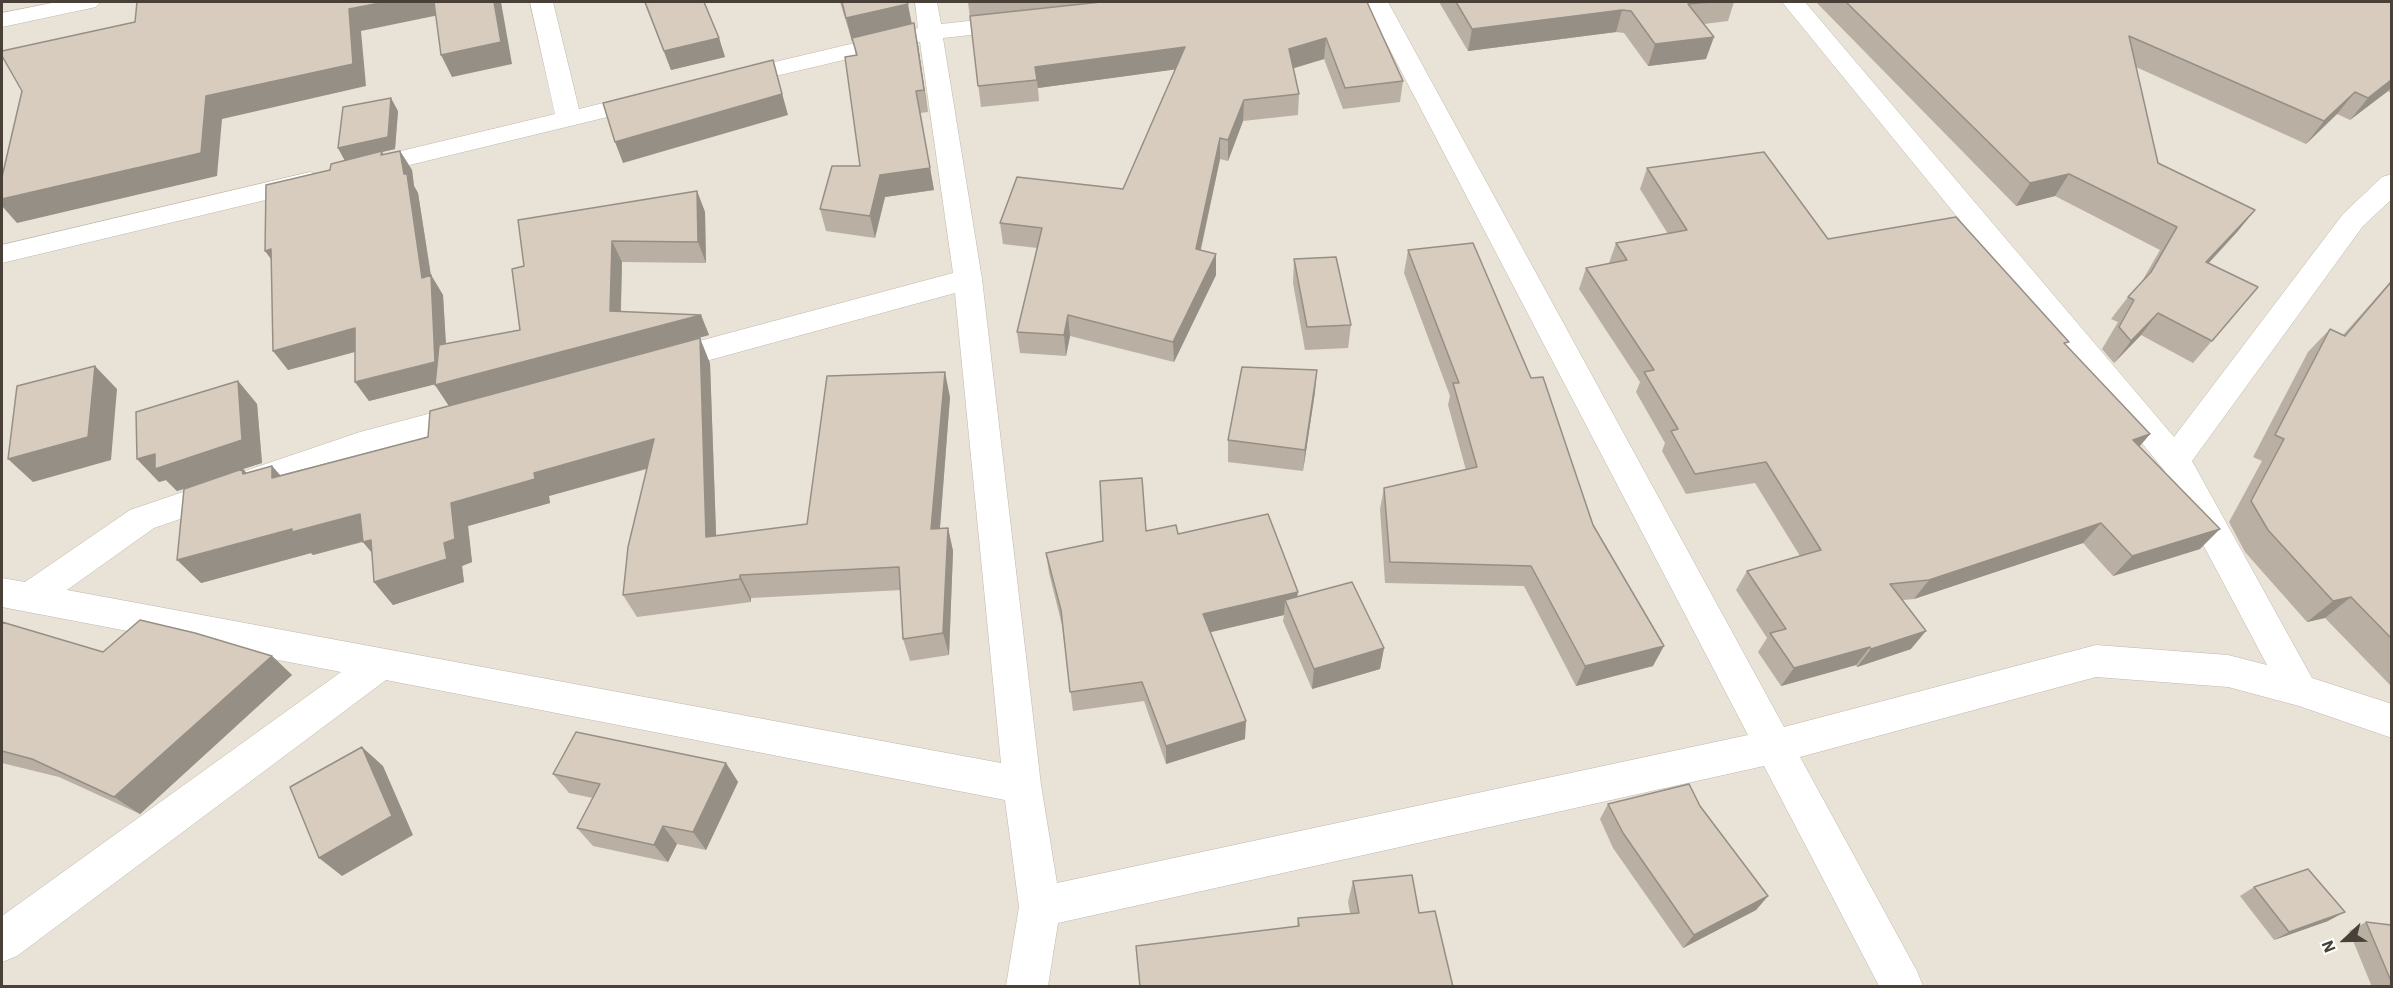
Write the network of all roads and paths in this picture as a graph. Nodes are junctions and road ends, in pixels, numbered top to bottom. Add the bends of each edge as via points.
1 (88, 2) edge
2 (541, 2) edge
3 (1376, 2) edge
4 (1792, 2) edge
5 (928, 17) edge
6 (2, 20) edge
7 (1036, 20) edge
8 (709, 85) edge
9 (674, 94) edge
10 (569, 119) junction
11 (2391, 183) edge
12 (2, 254) edge
13 (968, 279) junction
14 (636, 370) edge
15 (498, 407) edge
16 (2175, 460) junction
17 (16, 595) edge
18 (380, 664) junction
19 (2299, 690) junction
20 (2391, 721) edge
21 (1774, 747) junction
22 (1022, 785) junction
23 (1040, 907) junction
24 (2, 941) edge
25 (1027, 987) edge
26 (1902, 987) edge

1 - 6 street
2 - 10 street
3 - 21 street
4 - 16 street
5 - 7 street
5 - 8 street
5 - 13 street
9 - 10 street
10 - 12 street
11 - 16 street via 2353,220
13 - 14 street
13 - 22 street
15 - 17 street via 360,444 142,519
16 - 19 street
17 - 18 street
18 - 22 street
18 - 24 street
19 - 20 street
19 - 21 street via 2228,671 2096,661
21 - 23 street
21 - 26 street
22 - 23 street
23 - 25 street

